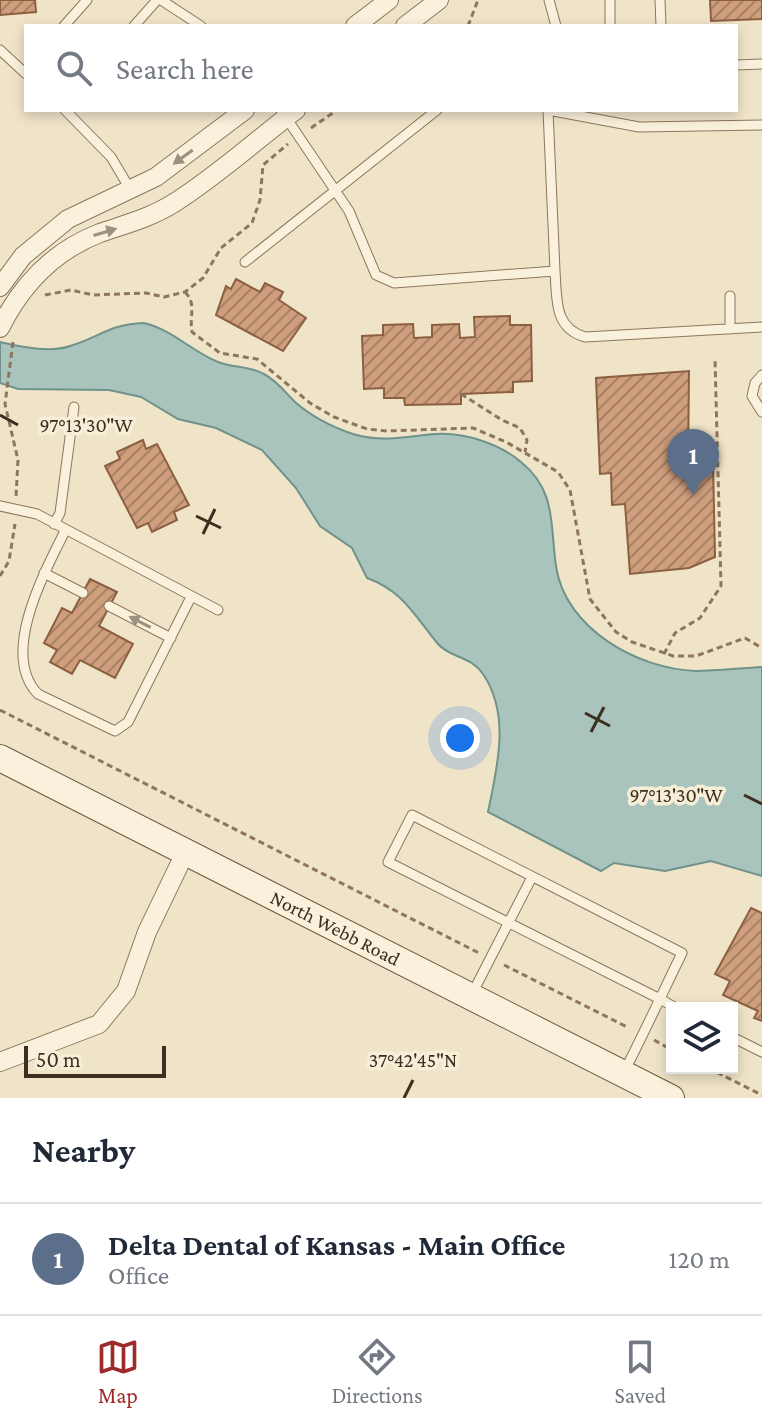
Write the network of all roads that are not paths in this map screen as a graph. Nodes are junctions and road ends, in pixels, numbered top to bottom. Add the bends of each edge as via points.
1 (87, 0) edge
2 (159, 0) edge
3 (389, 0) edge
4 (439, 0) edge
5 (549, 0) edge
6 (610, 0) edge
7 (660, 0) edge
8 (66, 24) edge
9 (136, 24) edge
10 (198, 24) edge
11 (358, 24) edge
12 (408, 24) edge
13 (555, 24) edge
14 (610, 24) edge
15 (661, 24) edge
16 (0, 50) edge
17 (762, 64) edge
18 (738, 65) edge
19 (24, 70) edge
20 (67, 112) edge
21 (242, 112) edge
22 (288, 112) edge
23 (434, 112) edge
24 (548, 112) edge
25 (559, 112) edge
26 (762, 125) edge
27 (130, 189) junction
28 (335, 191) junction
29 (245, 262) dead end
30 (555, 271) junction
31 (0, 287) edge
32 (730, 296) dead end
33 (762, 327) edge
34 (730, 329) junction
35 (7, 334) edge
36 (762, 375) edge
37 (74, 407) dead end
38 (762, 412) edge
39 (0, 506) edge
40 (54, 524) junction
41 (65, 531) junction
42 (44, 573) junction
43 (83, 593) dead end
44 (191, 597) junction
45 (109, 606) dead end
46 (218, 610) dead end
47 (171, 638) junction
48 (0, 758) edge
49 (185, 853) junction
50 (532, 877) junction
51 (509, 922) junction
52 (471, 997) junction
53 (660, 999) junction
54 (666, 1002) edge
55 (738, 1040) edge
56 (762, 1052) edge
57 (0, 1062) edge
58 (623, 1073) junction
59 (671, 1098) edge

1 - 8 lane
2 - 9 lane
2 - 10 lane
3 - 11 street
4 - 12 street
5 - 13 lane
6 - 14 lane
7 - 15 lane
16 - 19 lane
17 - 18 lane
20 - 27 lane via 111,157
21 -> 27 street via 156,177
22 - 28 lane
35 -> 22 street via 38,270 80,242 131,226 171,205 213,177
23 - 28 lane
24 - 30 lane
25 - 26 lane via 639,127
27 - 31 street via 68,219 23,256
28 - 29 lane
28 - 30 lane via 362,237 376,275 394,283
30 - 34 lane via 561,322 569,332 585,337
32 - 34 lane
33 - 34 lane
36 - 38 lane via 752,389
37 - 40 lane via 60,513
39 - 40 lane via 37,514
40 - 41 lane
41 - 42 lane
41 - 44 lane
42 - 43 lane
42 - 47 lane via 13,638 18,671 38,694 121,730
44 - 46 lane
44 - 47 lane
47 -> 45 lane
48 - 49 main road, North Webb Road
49 - 52 main road, North Webb Road
49 - 57 street via 126,991 99,1024
50 - 51 lane
50 - 51 lane via 412,815 388,862
50 - 53 lane via 682,953
51 - 52 lane
51 - 53 lane
52 - 58 main road, North Webb Road
53 - 54 lane
53 - 58 lane
55 - 56 lane
58 - 59 main road, North Webb Road

